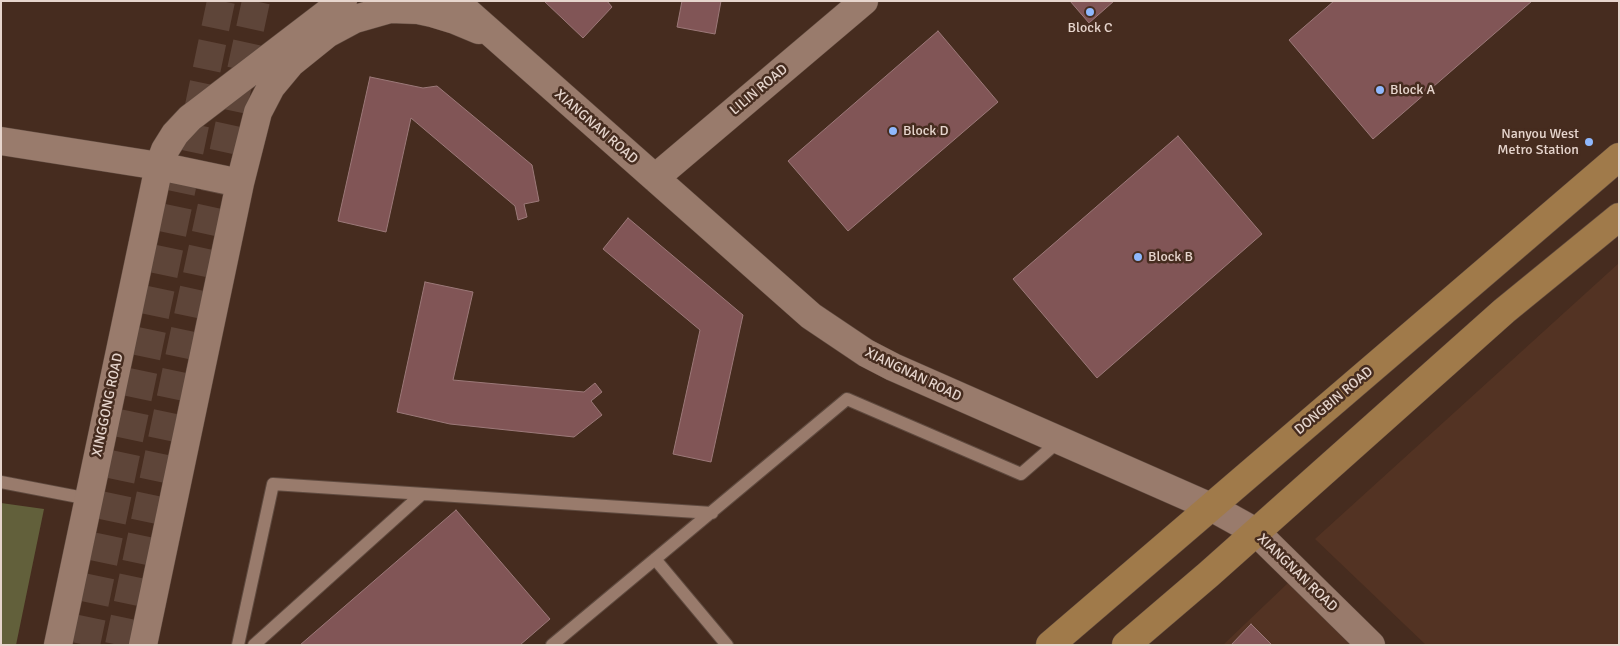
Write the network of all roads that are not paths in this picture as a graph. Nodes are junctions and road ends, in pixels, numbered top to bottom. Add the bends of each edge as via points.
1 (343, 1) edge
2 (455, 1) edge
3 (864, 1) edge
4 (419, 6) edge
5 (496, 38) junction
6 (1, 141) edge
7 (1619, 158) edge
8 (159, 166) junction
9 (655, 178) junction
10 (240, 183) junction
11 (1619, 217) edge
12 (1059, 441) junction
13 (1, 482) edge
14 (422, 494) junction
15 (89, 499) junction
16 (1211, 507) junction
17 (712, 513) junction
18 (1256, 532) junction
19 (655, 559) junction
20 (58, 645) edge
21 (143, 645) edge
22 (238, 645) edge
23 (254, 645) edge
24 (552, 645) edge
25 (727, 645) edge
26 (1050, 645) edge
27 (1126, 645) edge
28 (1371, 645) edge

1 - 8 street, XINGGONG ROAD via 190,118 175,134
2 - 5 street, XIANGNAN ROAD
3 - 9 street, LILIN ROAD
4 - 5 street, XIANGNAN ROAD
4 - 10 street via 390,9 355,19 327,34 292,63 271,87 258,112
5 - 9 street, XIANGNAN ROAD
6 - 8 street
7 - 16 main road, DONGBIN ROAD
8 - 10 street
8 - 15 street, XINGGONG ROAD
9 - 12 street, XIANGNAN ROAD via 811,316 866,353
10 - 21 street
11 - 18 main road via 1504,311
12 - 16 street, XIANGNAN ROAD
12 - 17 lane via 1021,474 847,400
13 - 15 lane
14 - 17 lane
14 - 22 lane via 273,484
14 - 23 lane
15 - 20 street, XINGGONG ROAD
16 - 18 street, XIANGNAN ROAD
16 - 26 main road, DONGBIN ROAD
17 - 19 lane
18 - 27 main road
18 - 28 street, XIANGNAN ROAD
19 - 24 lane
19 - 25 lane

